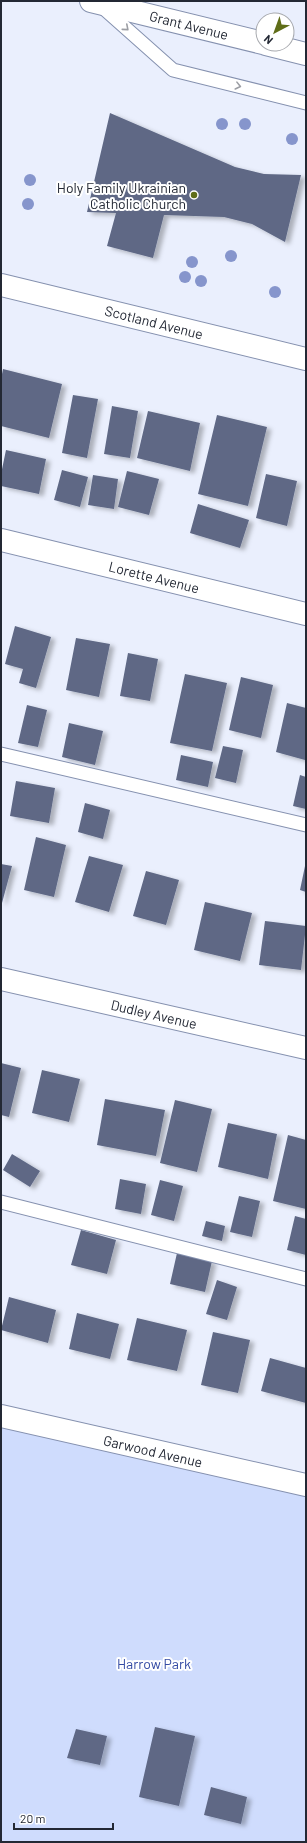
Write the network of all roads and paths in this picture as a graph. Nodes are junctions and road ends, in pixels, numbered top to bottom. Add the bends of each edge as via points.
1 (94, 2) edge
2 (255, 41) edge
3 (295, 51) edge
4 (306, 54) edge
5 (306, 103) edge
6 (1, 285) edge
7 (306, 359) edge
8 (1, 540) edge
9 (306, 614) edge
10 (1, 754) edge
11 (306, 825) edge
12 (1, 979) edge
13 (306, 1048) edge
14 (1, 1202) edge
15 (306, 1279) edge
16 (1, 1416) edge
17 (306, 1485) edge

1 - 2 street, Grant Avenue
1 -> 5 lane via 173,70
3 - 4 street
6 - 7 street, Scotland Avenue
8 - 9 street, Lorette Avenue
10 - 11 lane
12 - 13 street, Dudley Avenue
14 - 15 lane
16 - 17 street, Garwood Avenue

